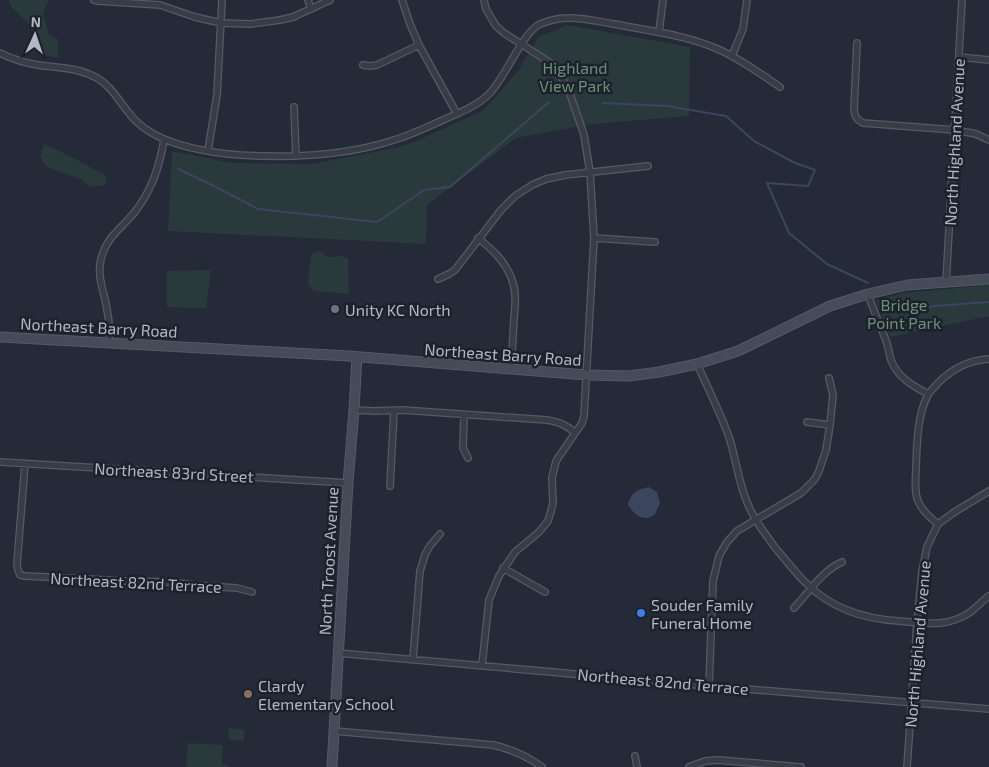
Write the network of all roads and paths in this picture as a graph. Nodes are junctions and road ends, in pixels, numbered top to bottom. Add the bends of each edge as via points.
1 (94, 0) edge
2 (222, 0) edge
3 (308, 0) edge
4 (330, 0) edge
5 (402, 0) edge
6 (484, 0) edge
7 (663, 0) edge
8 (746, 0) edge
9 (962, 0) edge
10 (149, 2) edge
11 (311, 9) junction
12 (221, 23) junction
13 (659, 32) junction
14 (857, 43) dead end
15 (522, 44) junction
16 (419, 45) junction
17 (0, 53) edge
18 (732, 56) junction
19 (959, 57) junction
20 (989, 60) edge
21 (363, 65) dead end
22 (780, 88) dead end
23 (294, 107) dead end
24 (457, 114) junction
25 (955, 130) junction
26 (164, 140) junction
27 (989, 140) edge
28 (208, 151) junction
29 (296, 156) junction
30 (648, 166) dead end
31 (590, 172) junction
32 (478, 238) junction
33 (594, 238) junction
34 (655, 242) dead end
35 (438, 279) dead end
36 (989, 279) edge
37 (946, 283) junction
38 (868, 294) junction
39 (0, 337) edge
40 (109, 342) junction
41 (356, 357) junction
42 (989, 359) edge
43 (697, 364) junction
44 (511, 370) junction
45 (586, 375) junction
46 (829, 378) dead end
47 (928, 394) junction
48 (354, 410) junction
49 (394, 411) junction
50 (464, 415) junction
51 (807, 422) dead end
52 (830, 425) junction
53 (575, 433) junction
54 (468, 458) dead end
55 (0, 462) edge
56 (25, 464) junction
57 (348, 483) junction
58 (390, 486) dead end
59 (989, 491) edge
60 (756, 520) junction
61 (938, 524) junction
62 (440, 534) dead end
63 (842, 562) dead end
64 (503, 568) junction
65 (812, 589) junction
66 (252, 592) dead end
67 (545, 592) dead end
68 (989, 596) edge
69 (794, 608) dead end
70 (918, 623) junction
71 (338, 653) junction
72 (413, 659) junction
73 (482, 665) junction
74 (709, 686) junction
75 (911, 702) junction
76 (989, 709) edge
77 (334, 731) junction
78 (635, 756) dead end
79 (734, 764) edge
80 (332, 767) edge
81 (542, 767) edge
82 (637, 767) edge
83 (689, 767) edge
84 (801, 767) edge
85 (907, 767) edge

1 - 10 street
2 - 12 street
3 - 11 street
4 - 11 street
5 - 16 street
6 - 15 street via 496,26
7 - 13 street
8 - 18 street via 743,29
9 - 19 street, North Highland Avenue
10 - 12 street
11 - 12 street via 266,22
12 - 28 street via 217,95
13 - 15 street via 583,19 557,19 533,28
13 - 18 street via 694,40
14 - 25 street via 854,109 857,120
15 - 24 street via 488,95
15 - 31 street via 549,62 563,78 584,135
16 - 21 street via 376,65
16 - 24 street
17 - 26 street via 22,62 77,69 99,79 140,125
18 - 22 street
19 - 20 street
19 - 25 street, North Highland Avenue
23 - 29 street
24 - 29 street via 395,140 358,149
25 - 27 street
25 - 37 street, North Highland Avenue
26 - 28 street
26 - 40 street via 153,183 138,207 106,245 100,262
28 - 29 street via 248,156
30 - 31 street
31 - 32 street via 556,176 523,190 506,204
31 - 33 street
32 - 35 street via 455,270
32 - 44 street via 503,261 512,279 515,312
33 - 34 street
33 - 45 street
36 - 37 main road, Northeast Barry Road
37 - 38 main road, Northeast Barry Road
38 - 43 main road, Northeast Barry Road via 830,306 738,351
38 - 47 street via 897,371
39 - 40 main road, Northeast Barry Road
40 - 41 main road, Northeast Barry Road
41 - 44 main road, Northeast Barry Road
41 - 48 main road, North Troost Avenue
42 - 47 street via 972,361 954,370
43 - 45 main road, Northeast Barry Road via 628,376
43 - 60 street via 730,439 742,489
44 - 45 main road, Northeast Barry Road
45 - 53 street via 584,416
46 - 52 street via 833,395
47 - 61 street via 919,426 915,488 921,507
48 - 49 street
48 - 57 main road, North Troost Avenue
49 - 50 street
49 - 58 street
50 - 53 street via 548,420 563,424
50 - 54 street via 463,448
51 - 52 street
52 - 60 street via 826,450 814,479 801,493
53 - 64 street via 554,469 548,521
55 - 56 street, Northeast 83rd Street
56 - 57 street, Northeast 83rd Street
56 - 66 street, Northeast 82nd Terrace via 17,564 20,575 170,582
57 - 71 main road, North Troost Avenue
59 - 61 street
60 - 65 street via 790,566
60 - 74 street via 732,537 717,564 713,581
61 - 70 street, North Highland Avenue via 927,548
62 - 72 street via 429,547 420,571
63 - 65 street via 824,574
64 - 67 street
64 - 73 street via 489,600
65 - 69 street
65 - 70 street via 861,615
68 - 70 street via 951,622
70 - 75 street, North Highland Avenue
71 - 72 street, Northeast 82nd Terrace
71 - 77 main road, North Troost Avenue
72 - 73 street, Northeast 82nd Terrace
73 - 74 street, Northeast 82nd Terrace
74 - 75 street, Northeast 82nd Terrace
75 - 76 street, Northeast 82nd Terrace
75 - 85 street, North Highland Avenue
77 - 80 main road, North Troost Avenue
77 - 81 street via 493,745 515,751
78 - 82 street
79 - 83 street via 709,760
79 - 84 street

